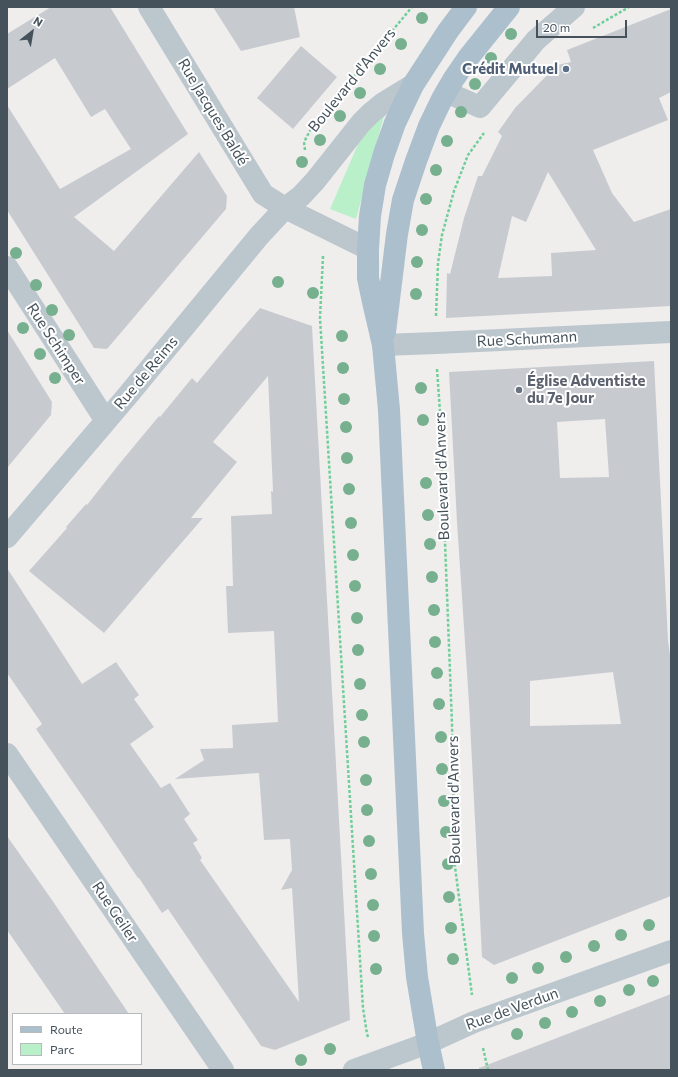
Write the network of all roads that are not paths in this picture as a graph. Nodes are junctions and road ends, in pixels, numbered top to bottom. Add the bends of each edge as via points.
1 (149, 7) edge
2 (466, 7) edge
3 (509, 7) edge
4 (574, 7) edge
5 (412, 85) junction
6 (446, 92) junction
7 (285, 208) junction
8 (368, 249) junction
9 (7, 267) edge
10 (671, 332) edge
11 (383, 345) junction
12 (106, 421) junction
13 (7, 537) edge
14 (7, 754) edge
15 (671, 951) edge
16 (428, 1043) junction
17 (223, 1070) edge
18 (354, 1070) edge
19 (434, 1070) edge

1 - 7 street, Rue Jacques Baldé via 263,194
2 - 5 main road
3 - 6 main road via 468,58
4 - 6 street via 536,40 480,107
5 - 7 street via 371,113 315,181
5 - 8 main road via 395,124 375,185
6 - 11 main road via 429,126 403,200
7 - 8 street
7 - 12 street, Rue de Reims
8 - 11 main road via 368,278
9 - 12 street, Rue Schimper
10 - 11 street, Rue Schumann
11 - 16 main road via 389,410 413,933
12 - 13 street, Rue de Reims
14 - 17 street, Rue Geiler
15 - 16 street, Rue de Verdun via 474,1022
16 - 18 street, Rue de Verdun
16 - 19 main road

